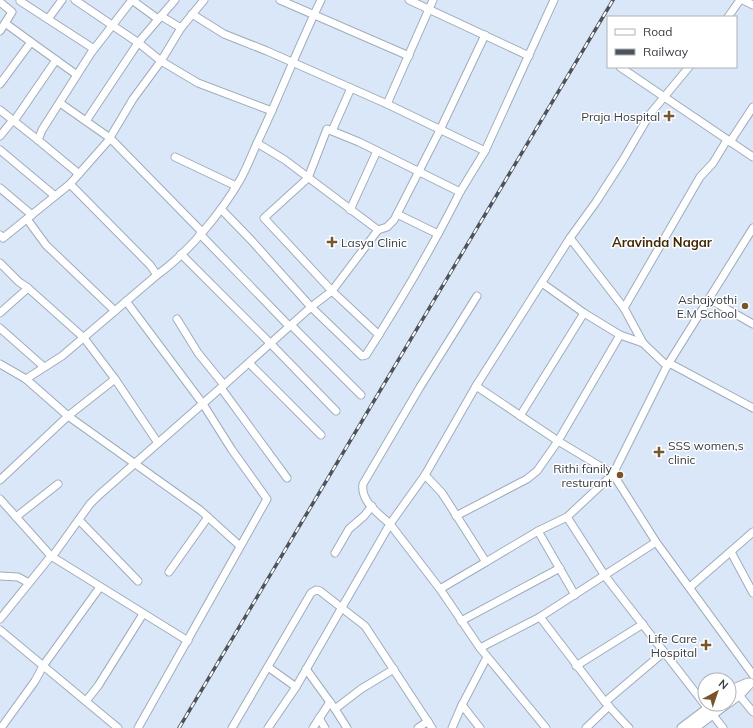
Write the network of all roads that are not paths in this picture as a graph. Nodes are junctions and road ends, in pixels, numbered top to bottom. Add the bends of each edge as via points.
1 (62, 0) edge
2 (75, 0) edge
3 (175, 0) edge
4 (204, 0) edge
5 (280, 0) edge
6 (321, 0) edge
7 (409, 0) edge
8 (433, 0) edge
9 (554, 0) edge
10 (740, 0) edge
11 (743, 0) edge
12 (21, 1) edge
13 (0, 2) edge
14 (753, 5) edge
15 (429, 9) junction
16 (12, 12) junction
17 (192, 14) junction
18 (314, 14) junction
19 (729, 16) edge
20 (159, 18) junction
21 (48, 19) junction
22 (5, 23) junction
23 (112, 25) junction
24 (181, 28) junction
25 (0, 31) edge
26 (486, 35) junction
27 (31, 42) junction
28 (138, 43) junction
29 (94, 49) junction
30 (409, 56) junction
31 (529, 56) junction
32 (56, 60) junction
33 (161, 61) junction
34 (293, 62) junction
35 (622, 68) edge
36 (688, 68) edge
37 (77, 75) junction
38 (0, 84) edge
39 (351, 88) junction
40 (664, 96) junction
41 (60, 103) junction
42 (387, 104) junction
43 (753, 107) edge
44 (0, 110) edge
45 (272, 111) junction
46 (14, 121) junction
47 (86, 121) junction
48 (440, 130) junction
49 (332, 131) junction
50 (0, 136) edge
51 (110, 138) junction
52 (38, 140) junction
53 (729, 141) junction
54 (257, 143) junction
55 (0, 150) edge
56 (377, 151) junction
57 (485, 151) junction
58 (175, 157) dead end
59 (753, 157) edge
60 (420, 171) junction
61 (79, 174) junction
62 (308, 178) junction
63 (70, 184) junction
64 (236, 186) junction
65 (0, 188) edge
66 (460, 192) junction
67 (55, 196) junction
68 (221, 209) junction
69 (350, 210) junction
70 (397, 214) junction
71 (29, 217) junction
72 (753, 228) edge
73 (378, 230) junction
74 (201, 233) junction
75 (438, 234) junction
76 (1, 238) edge
77 (570, 238) junction
78 (746, 238) junction
79 (753, 242) edge
80 (181, 254) junction
81 (0, 263) edge
82 (157, 276) junction
83 (542, 283) junction
84 (28, 288) junction
85 (332, 290) junction
86 (477, 296) dead end
87 (709, 299) junction
88 (126, 302) junction
89 (310, 307) junction
90 (624, 308) junction
91 (115, 311) junction
92 (0, 313) edge
93 (584, 313) junction
94 (177, 319) dead end
95 (753, 324) edge
96 (290, 326) junction
97 (0, 328) edge
98 (379, 335) junction
99 (620, 335) junction
100 (84, 338) junction
101 (270, 344) junction
102 (644, 344) junction
103 (249, 363) junction
104 (0, 364) edge
105 (668, 365) junction
106 (44, 367) junction
107 (26, 379) junction
108 (114, 380) junction
109 (223, 386) junction
110 (476, 386) junction
111 (362, 395) dead end
112 (203, 404) junction
113 (753, 408) edge
114 (336, 411) dead end
115 (68, 416) junction
116 (520, 416) junction
117 (321, 436) dead end
118 (558, 440) junction
119 (158, 443) junction
120 (135, 463) junction
121 (613, 474) junction
122 (425, 475) junction
123 (287, 478) dead end
124 (0, 480) edge
125 (58, 484) dead end
126 (0, 499) edge
127 (372, 506) junction
128 (456, 516) junction
129 (16, 517) junction
130 (208, 518) junction
131 (567, 518) junction
132 (79, 520) junction
133 (390, 524) junction
134 (538, 531) junction
135 (753, 532) edge
136 (656, 542) junction
137 (240, 546) junction
138 (731, 552) junction
139 (335, 553) dead end
140 (52, 556) junction
141 (486, 562) junction
142 (560, 568) junction
143 (169, 572) dead end
144 (0, 576) edge
145 (605, 576) junction
146 (138, 581) dead end
147 (29, 583) junction
148 (100, 587) junction
149 (690, 587) junction
150 (440, 589) junction
151 (753, 593) edge
152 (575, 595) junction
153 (342, 608) junction
154 (143, 614) junction
155 (540, 617) junction
156 (0, 619) edge
157 (461, 622) junction
158 (643, 624) junction
159 (0, 630) edge
160 (188, 641) junction
161 (480, 648) junction
162 (664, 652) junction
163 (488, 657) junction
164 (43, 666) junction
165 (576, 666) junction
166 (268, 667) junction
167 (306, 669) junction
168 (394, 669) junction
169 (752, 679) edge
170 (296, 687) junction
171 (737, 687) edge
172 (697, 694) edge
173 (739, 695) joint
174 (86, 701) junction
175 (330, 702) junction
176 (607, 704) junction
177 (462, 705) junction
178 (335, 709) junction
179 (706, 712) edge
180 (708, 712) edge
181 (713, 712) edge
182 (753, 712) edge
183 (319, 718) junction
184 (428, 721) junction
185 (1, 728) edge
186 (118, 728) edge
187 (138, 728) edge
188 (232, 728) edge
189 (268, 728) edge
190 (313, 728) edge
191 (325, 728) edge
192 (347, 728) edge
193 (418, 728) edge
194 (432, 728) edge
195 (452, 728) edge
196 (480, 728) edge
197 (546, 728) edge
198 (586, 728) edge
199 (629, 728) edge
200 (682, 728) edge
201 (694, 728) edge
202 (723, 728) edge

1 - 21 street
2 - 23 street
3 - 20 street
4 - 17 street
5 - 18 street
6 - 18 street
7 - 15 street
8 - 15 street
9 - 31 street
10 - 19 street
11 - 14 street
12 - 16 street
12 - 21 street
13 - 16 street
15 - 26 street
15 - 30 street
16 - 22 street
17 - 24 street
17 - 34 street via 224,34
18 - 30 street
18 - 34 street
20 - 23 street via 132,0
20 - 24 street
20 - 28 street
21 - 29 street
22 - 25 street
22 - 27 street
23 - 28 street
23 - 29 street
24 - 33 street
26 - 31 street
26 - 48 street
27 - 32 street
27 - 38 street
28 - 33 street
28 - 47 street
29 - 37 street
30 - 42 street
31 - 57 street
32 - 37 street
32 - 46 street
33 - 45 street via 198,83
33 - 51 street via 133,99
34 - 39 street
34 - 45 street
35 - 40 street
36 - 40 street
37 - 41 street
39 - 42 street
39 - 49 street
40 - 53 street
40 - 77 street
41 - 47 street
41 - 52 street
42 - 48 street
43 - 53 street
44 - 46 street
45 - 54 street
46 - 50 street
46 - 52 street
47 - 51 street
48 - 57 street
48 - 60 street
49 - 56 street
49 - 62 street via 327,129
51 - 61 street
51 - 74 street
52 - 61 street
53 - 59 street
53 - 90 street via 700,177
54 - 62 street
54 - 64 street
55 - 67 street
56 - 60 street
56 - 69 street
57 - 66 street
58 - 64 street
60 - 66 street
60 - 70 street
61 - 63 street
62 - 69 street
62 - 85 street via 264,218
63 - 67 street
63 - 82 street via 150,264
64 - 68 street
65 - 71 street
66 - 75 street
67 - 71 street
68 - 74 street
68 - 89 street
69 - 73 street
70 - 73 street via 387,227
70 - 75 street
71 - 76 street
71 - 91 street via 46,245
72 - 78 street
73 - 85 street
74 - 80 street
74 - 96 street
75 - 98 street
77 - 83 street
77 - 90 street
78 - 79 street
78 - 87 street
80 - 82 street
80 - 101 street
81 - 84 street
82 - 88 street
83 - 93 street
83 - 110 street
84 - 92 street
84 - 100 street
85 - 89 street
85 - 98 street
86 - 127 street via 364,481 362,492
87 - 95 street
87 - 105 street
88 - 91 street
88 - 112 street
89 - 96 street
89 - 98 street via 362,356 366,355
90 - 102 street
91 - 100 street
93 - 99 street
93 - 116 street
94 - 109 street
96 - 101 street
96 - 111 street
97 - 106 street
99 - 102 street
99 - 118 street
100 - 106 street
100 - 108 street
101 - 103 street
101 - 114 street
102 - 105 street
103 - 109 street
103 - 117 street
104 - 107 street
105 - 113 street
105 - 121 street
106 - 107 street
107 - 115 street
108 - 115 street
108 - 119 street
109 - 112 street
109 - 123 street
110 - 116 street
110 - 122 street
112 - 119 street
112 - 137 street via 267,499
115 - 120 street
115 - 124 street
116 - 118 street
118 - 121 street
118 - 128 street via 531,476
119 - 120 street
120 - 130 street
120 - 132 street via 94,500
121 - 131 street
121 - 136 street
122 - 128 street via 442,493
122 - 133 street
125 - 129 street
126 - 129 street
127 - 133 street
127 - 139 street via 349,529
128 - 141 street
129 - 140 street
130 - 137 street
130 - 143 street
131 - 134 street
131 - 145 street
132 - 140 street
132 - 146 street
133 - 150 street
133 - 153 street
134 - 141 street
134 - 142 street
135 - 138 street
136 - 145 street
136 - 149 street
137 - 160 street
138 - 149 street
138 - 151 street
140 - 147 street
140 - 148 street
141 - 150 street
142 - 152 street
142 - 157 street
144 - 147 street via 18,577
145 - 152 street
145 - 158 street
147 - 156 street
148 - 154 street
148 - 164 street
149 - 169 street
150 - 157 street
152 - 155 street
153 - 166 street via 320,591 312,591
153 - 167 street
153 - 168 street via 365,626
154 - 160 street
154 - 174 street
155 - 161 street
155 - 165 street
157 - 161 street
158 - 162 street
158 - 165 street
159 - 164 street
160 - 187 street
161 - 163 street
162 - 172 street
162 - 176 street
163 - 177 street
163 - 197 street
164 - 174 street
164 - 185 street
165 - 176 street
166 - 170 street
166 - 188 street
167 - 170 street
167 - 175 street
168 - 178 street
168 - 184 street
169 - 171 street
169 - 173 street
170 - 189 street
173 - 182 street
174 - 186 street
175 - 178 street
175 - 183 street
176 - 198 street
176 - 199 street
177 - 195 street
177 - 196 street
178 - 192 street
179 - 200 street
180 - 201 street
181 - 202 street
183 - 190 street
183 - 191 street
184 - 193 street
184 - 194 street

